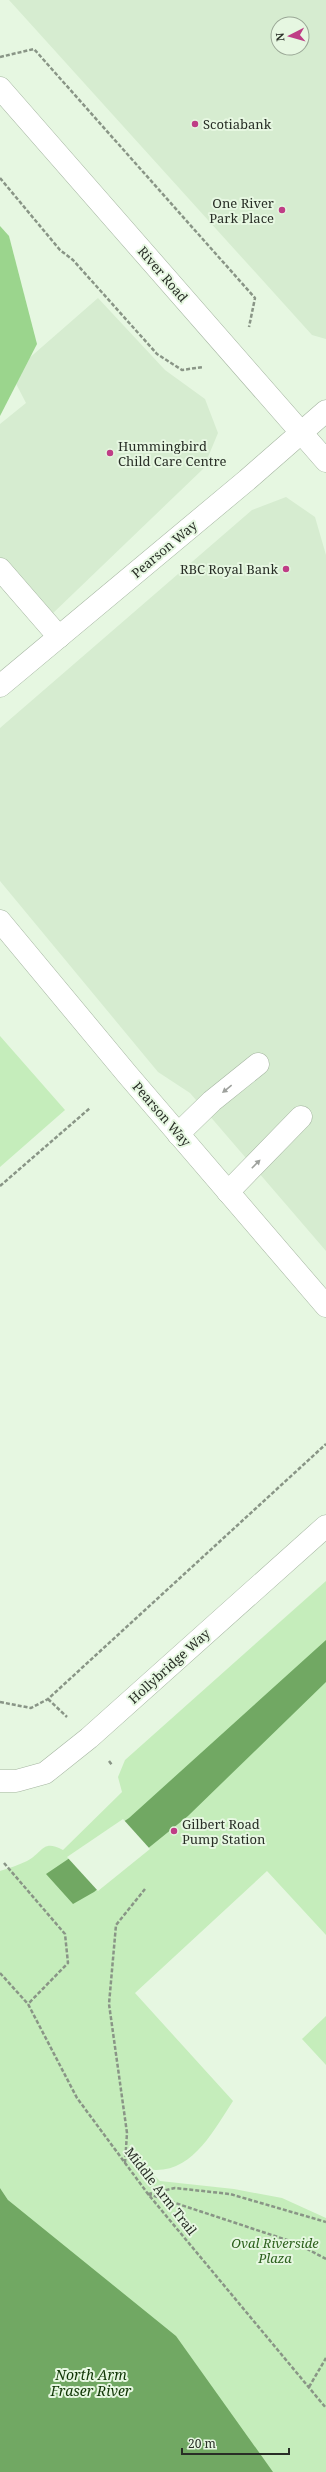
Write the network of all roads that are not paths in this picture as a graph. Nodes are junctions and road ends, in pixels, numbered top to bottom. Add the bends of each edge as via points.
1 (0, 88) edge
2 (326, 410) edge
3 (301, 432) junction
4 (326, 461) edge
5 (0, 569) edge
6 (59, 637) junction
7 (0, 686) edge
8 (0, 921) edge
9 (258, 1064) dead end
10 (301, 1117) dead end
11 (178, 1134) junction
12 (228, 1192) junction
13 (326, 1306) edge
14 (326, 1526) edge
15 (0, 1781) edge

1 - 3 street, River Road
2 - 3 street, Pearson Way
3 - 4 street, River Road
3 - 6 street, Pearson Way
5 - 6 street
6 - 7 street, Pearson Way
8 - 11 street, Pearson Way
9 -> 11 street via 212,1101
12 -> 10 street
11 - 12 street, Pearson Way
12 - 13 street, Pearson Way
14 - 15 street, Hollybridge Way via 88,1738 45,1773 16,1781

